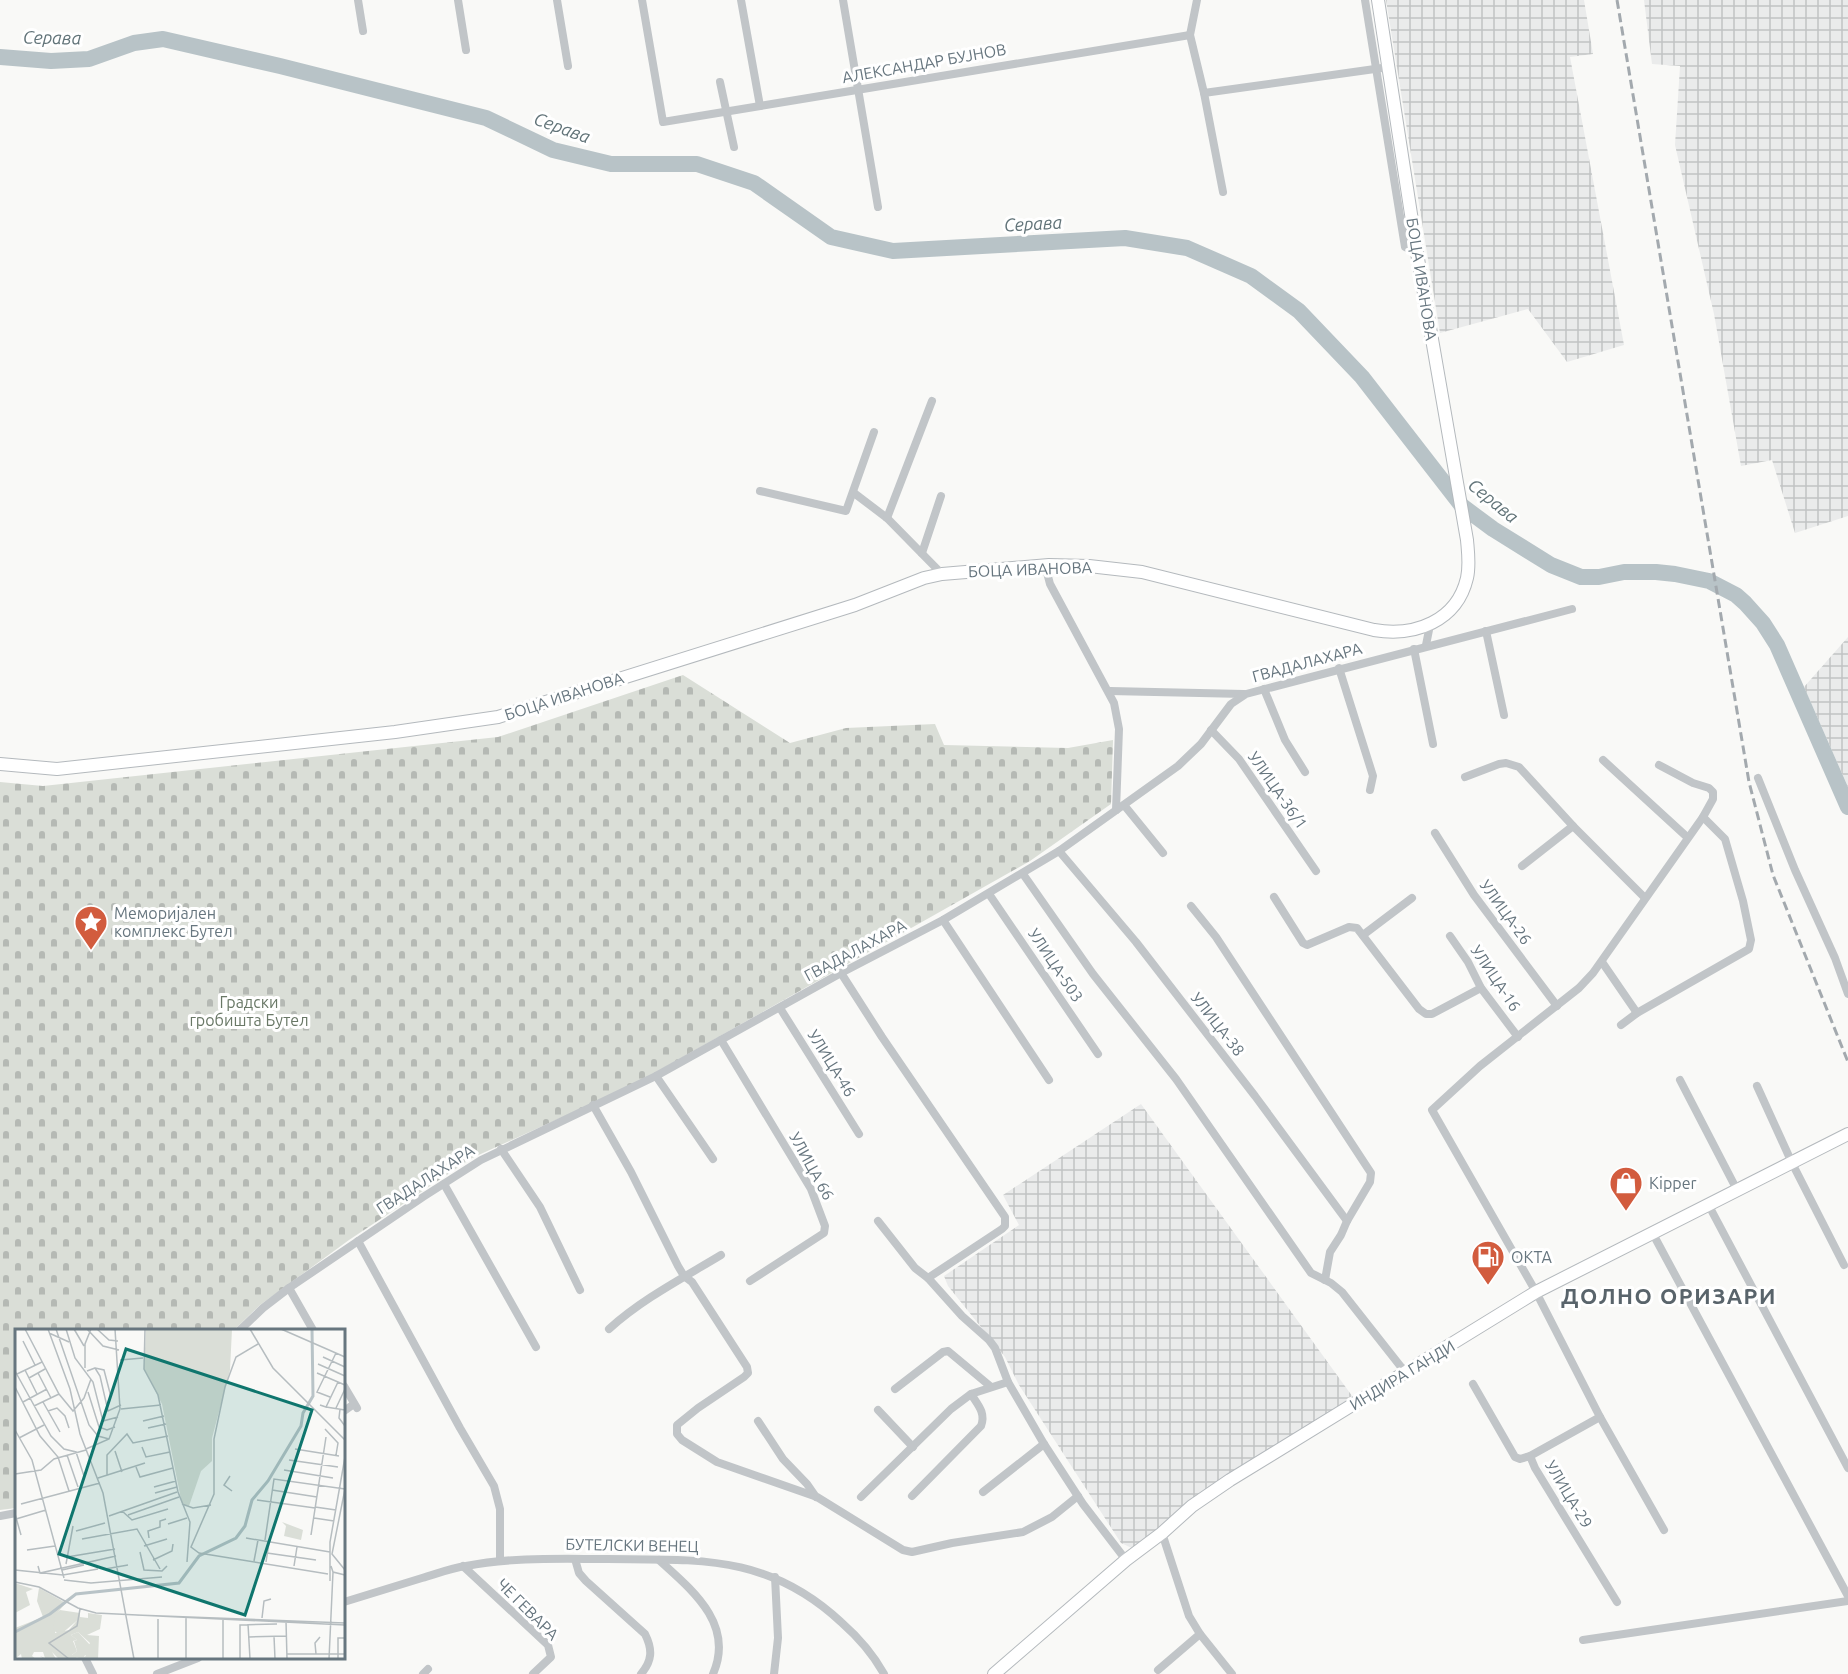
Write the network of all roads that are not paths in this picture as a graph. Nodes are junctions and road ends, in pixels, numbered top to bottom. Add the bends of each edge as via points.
1 (357, 0) edge
2 (458, 0) edge
3 (558, 0) edge
4 (642, 0) edge
5 (741, 0) edge
6 (843, 0) edge
7 (1197, 0) edge
8 (1365, 0) edge
9 (1378, 0) edge
10 (363, 31) dead end
11 (1190, 36) junction
12 (466, 50) dead end
13 (568, 66) dead end
14 (1382, 67) junction
15 (720, 82) dead end
16 (858, 90) junction
17 (1204, 93) junction
18 (760, 106) junction
19 (726, 112) junction
20 (734, 147) dead end
21 (1223, 192) dead end
22 (878, 207) dead end
23 (932, 401) dead end
24 (874, 432) dead end
25 (760, 491) dead end
26 (854, 493) junction
27 (941, 496) dead end
28 (886, 518) junction
29 (922, 553) junction
30 (1045, 565) junction
31 (942, 574) junction
32 (1572, 609) dead end
33 (1430, 625) junction
34 (1486, 631) junction
35 (1426, 645) junction
36 (1414, 649) junction
37 (1339, 668) junction
38 (1264, 689) junction
39 (1110, 691) junction
40 (1246, 694) junction
41 (1504, 715) dead end
42 (1211, 730) junction
43 (1433, 744) dead end
44 (1603, 760) dead end
45 (0, 764) edge
46 (1659, 765) dead end
47 (1305, 772) dead end
48 (1465, 777) dead end
49 (1758, 778) dead end
50 (1370, 790) dead end
51 (1120, 807) junction
52 (1703, 816) junction
53 (1573, 826) junction
54 (1435, 833) dead end
55 (1687, 837) junction
56 (1059, 851) junction
57 (1163, 853) dead end
58 (1522, 867) dead end
59 (1316, 871) dead end
60 (1023, 874) junction
61 (989, 894) junction
62 (1274, 897) dead end
63 (1412, 898) dead end
64 (1645, 898) junction
65 (1191, 906) dead end
66 (943, 920) junction
67 (1363, 935) junction
68 (1450, 936) dead end
69 (1602, 962) junction
70 (841, 973) junction
71 (1481, 988) junction
72 (1848, 994) edge
73 (1557, 1006) junction
74 (780, 1008) junction
75 (1637, 1013) junction
76 (1621, 1025) dead end
77 (1518, 1037) junction
78 (721, 1040) junction
79 (1098, 1054) dead end
80 (656, 1076) junction
81 (1048, 1080) dead end
82 (1680, 1080) dead end
83 (1757, 1086) dead end
84 (593, 1105) junction
85 (859, 1134) dead end
86 (1848, 1134) edge
87 (501, 1149) junction
88 (712, 1159) dead end
89 (1792, 1163) junction
90 (444, 1184) junction
91 (1737, 1190) junction
92 (1708, 1204) junction
93 (878, 1221) dead end
94 (1347, 1221) junction
95 (1653, 1234) junction
96 (358, 1241) junction
97 (721, 1255) dead end
98 (1844, 1265) dead end
99 (684, 1276) junction
100 (928, 1278) junction
101 (1325, 1280) junction
102 (750, 1281) dead end
103 (289, 1288) junction
104 (580, 1290) dead end
105 (1536, 1292) junction
106 (241, 1329) edge
107 (312, 1329) edge
108 (609, 1329) dead end
109 (536, 1347) dead end
110 (1406, 1372) junction
111 (1008, 1382) junction
112 (1473, 1384) dead end
113 (990, 1386) junction
114 (345, 1388) edge
115 (895, 1389) dead end
116 (971, 1394) junction
117 (878, 1410) dead end
118 (345, 1411) edge
119 (1600, 1416) junction
120 (758, 1421) dead end
121 (1044, 1444) junction
122 (913, 1447) junction
123 (1530, 1456) junction
124 (1848, 1468) edge
125 (983, 1492) dead end
126 (912, 1496) dead end
127 (1078, 1496) junction
128 (817, 1497) junction
129 (861, 1497) dead end
130 (15, 1513) edge
131 (0, 1516) edge
132 (1664, 1530) dead end
133 (1162, 1533) junction
134 (575, 1559) junction
135 (500, 1560) junction
136 (659, 1560) junction
137 (1126, 1560) junction
138 (463, 1566) junction
139 (775, 1577) junction
140 (1848, 1596) edge
141 (345, 1602) edge
142 (1617, 1602) dead end
143 (1848, 1602) edge
144 (1200, 1634) junction
145 (1583, 1640) dead end
146 (86, 1659) edge
147 (195, 1659) edge
148 (1158, 1670) dead end
149 (93, 1674) edge
150 (157, 1674) edge
151 (533, 1674) edge
152 (641, 1674) edge
153 (713, 1674) edge
154 (774, 1674) edge
155 (884, 1674) edge
156 (994, 1674) edge
157 (1232, 1674) edge

1 - 10 street
2 - 12 street
3 - 13 street
4 - 19 street, АЛЕКСАНДАР БУЈНОВ via 663,122
5 - 18 street
6 - 16 street
7 - 11 street
8 - 14 street
9 - 14 street, БОЦА ИВАНОВА
11 - 16 street, АЛЕКСАНДАР БУЈНОВ
11 - 17 street
14 - 17 street
14 - 33 street, БОЦА ИВАНОВА via 1469,562 1458,600
15 - 19 street
16 - 18 street, АЛЕКСАНДАР БУЈНОВ
16 - 22 street
17 - 21 street
18 - 19 street, АЛЕКСАНДАР БУЈНОВ
19 - 20 street
23 - 28 street
24 - 26 street
25 - 26 street via 846,511
26 - 28 street
27 - 29 street
28 - 29 street
29 - 31 street
30 - 31 street, БОЦА ИВАНОВА
30 - 33 street, БОЦА ИВАНОВА via 1142,572 1386,632 1413,631
30 - 39 street via 1050,584
31 - 45 street, БОЦА ИВАНОВА via 498,717 57,769
32 - 34 street, ГВАДАЛАХАРА
33 - 35 street
34 - 35 street, ГВАДАЛАХАРА
34 - 41 street
35 - 36 street, ГВАДАЛАХАРА
36 - 37 street, ГВАДАЛАХАРА
36 - 43 street
37 - 38 street, ГВАДАЛАХАРА
37 - 50 street via 1373,776
38 - 40 street, ГВАДАЛАХАРА
38 - 47 street via 1284,740
39 - 40 street
39 - 51 street via 1119,729
40 - 42 street, ГВАДАЛАХАРА via 1231,704
42 - 51 street, ГВАДАЛАХАРА via 1178,766
42 - 59 street, УЛИЦА-36/1 via 1239,759
44 - 55 street
46 - 52 street via 1713,792
48 - 53 street via 1498,764 1519,767
49 - 72 street
51 - 56 street, ГВАДАЛАХАРА
51 - 57 street
52 - 55 street
52 - 75 street via 1725,839 1743,901 1751,940 1749,949
53 - 58 street
53 - 64 street
54 - 73 street, УЛИЦА-26 via 1474,895
55 - 64 street
56 - 60 street, ГВАДАЛАХАРА
56 - 94 street, УЛИЦА-38 via 1150,961
60 - 61 street, ГВАДАЛАХАРА
60 - 101 street via 1093,974 1176,1079 1311,1273
61 - 66 street, ГВАДАЛАХАРА
61 - 79 street, УЛИЦА-503
62 - 67 street via 1306,945 1349,927 1357,928
63 - 67 street
64 - 69 street
65 - 94 street via 1216,937 1371,1173 1371,1182
66 - 70 street, ГВАДАЛАХАРА
66 - 81 street
67 - 71 street via 1425,1014
68 - 71 street, УЛИЦА-16
69 - 73 street
69 - 75 street
70 - 74 street, ГВАДАЛАХАРА
70 - 100 street via 1005,1217 1002,1229
71 - 77 street, УЛИЦА-16
73 - 77 street
74 - 78 street, ГВАДАЛАХАРА
74 - 85 street, УЛИЦА-46
75 - 76 street
77 - 105 street via 1432,1110
78 - 80 street, ГВАДАЛАХАРА
78 - 102 street, УЛИЦА 66 via 811,1189 825,1226 824,1233
80 - 84 street, ГВАДАЛАХАРА
80 - 88 street
82 - 91 street
83 - 89 street
84 - 87 street, ГВАДАЛАХАРА
84 - 99 street
86 - 89 street, ИНДИРА ГАНДИ
87 - 90 street, ГВАДАЛАХАРА
87 - 104 street via 545,1216
89 - 91 street, ИНДИРА ГАНДИ
89 - 98 street
90 - 96 street, ГВАДАЛАХАРА
90 - 109 street
91 - 92 street, ИНДИРА ГАНДИ
92 - 95 street, ИНДИРА ГАНДИ
92 - 124 street
93 - 100 street via 904,1256
94 - 101 street via 1330,1252
95 - 105 street, ИНДИРА ГАНДИ
95 - 140 street
96 - 103 street, ГВАДАЛАХАРА
96 - 135 street via 494,1486 500,1509
97 - 99 street
99 - 108 street
99 - 128 street via 692,1282 742,1357 748,1372 677,1425 677,1434 717,1462
100 - 111 street via 989,1340
101 - 110 street via 1342,1292
103 - 106 street, ГВАДАЛАХАРА
103 - 107 street
105 - 110 street, ИНДИРА ГАНДИ
105 - 119 street
110 - 133 street, ИНДИРА ГАНДИ via 1230,1480
111 - 113 street
111 - 121 street
112 - 123 street, УЛИЦА-29 via 1515,1457
113 - 115 street via 948,1351
113 - 116 street
114 - 118 street via 356,1406
116 - 122 street
116 - 126 street via 984,1418 981,1426
117 - 122 street
119 - 123 street
119 - 132 street
120 - 128 street via 783,1459
121 - 125 street
121 - 127 street
122 - 129 street
123 - 142 street, УЛИЦА-29
127 - 128 street via 1052,1517 1023,1532 912,1552 903,1551
127 - 137 street
130 - 131 street
133 - 137 street, ИНДИРА ГАНДИ
133 - 144 street via 1184,1604
134 - 135 street, БУТЕЛСКИ ВЕНЕЦ
134 - 136 street, БУТЕЛСКИ ВЕНЕЦ
134 - 152 street via 586,1581 645,1635 650,1659
135 - 138 street, БУТЕЛСКИ ВЕНЕЦ
136 - 139 street, БУТЕЛСКИ ВЕНЕЦ via 718,1563
136 - 153 street via 712,1616 719,1649
137 - 156 street, ИНДИРА ГАНДИ
138 - 141 street, БУТЕЛСКИ ВЕНЕЦ
138 - 151 street, ЧЕ ГЕВАРА via 548,1645 550,1657
139 - 154 street via 778,1638
139 - 155 street, БУТЕЛСКИ ВЕНЕЦ via 832,1613 865,1646
143 - 145 street
144 - 148 street
144 - 157 street
146 - 149 street
147 - 150 street

